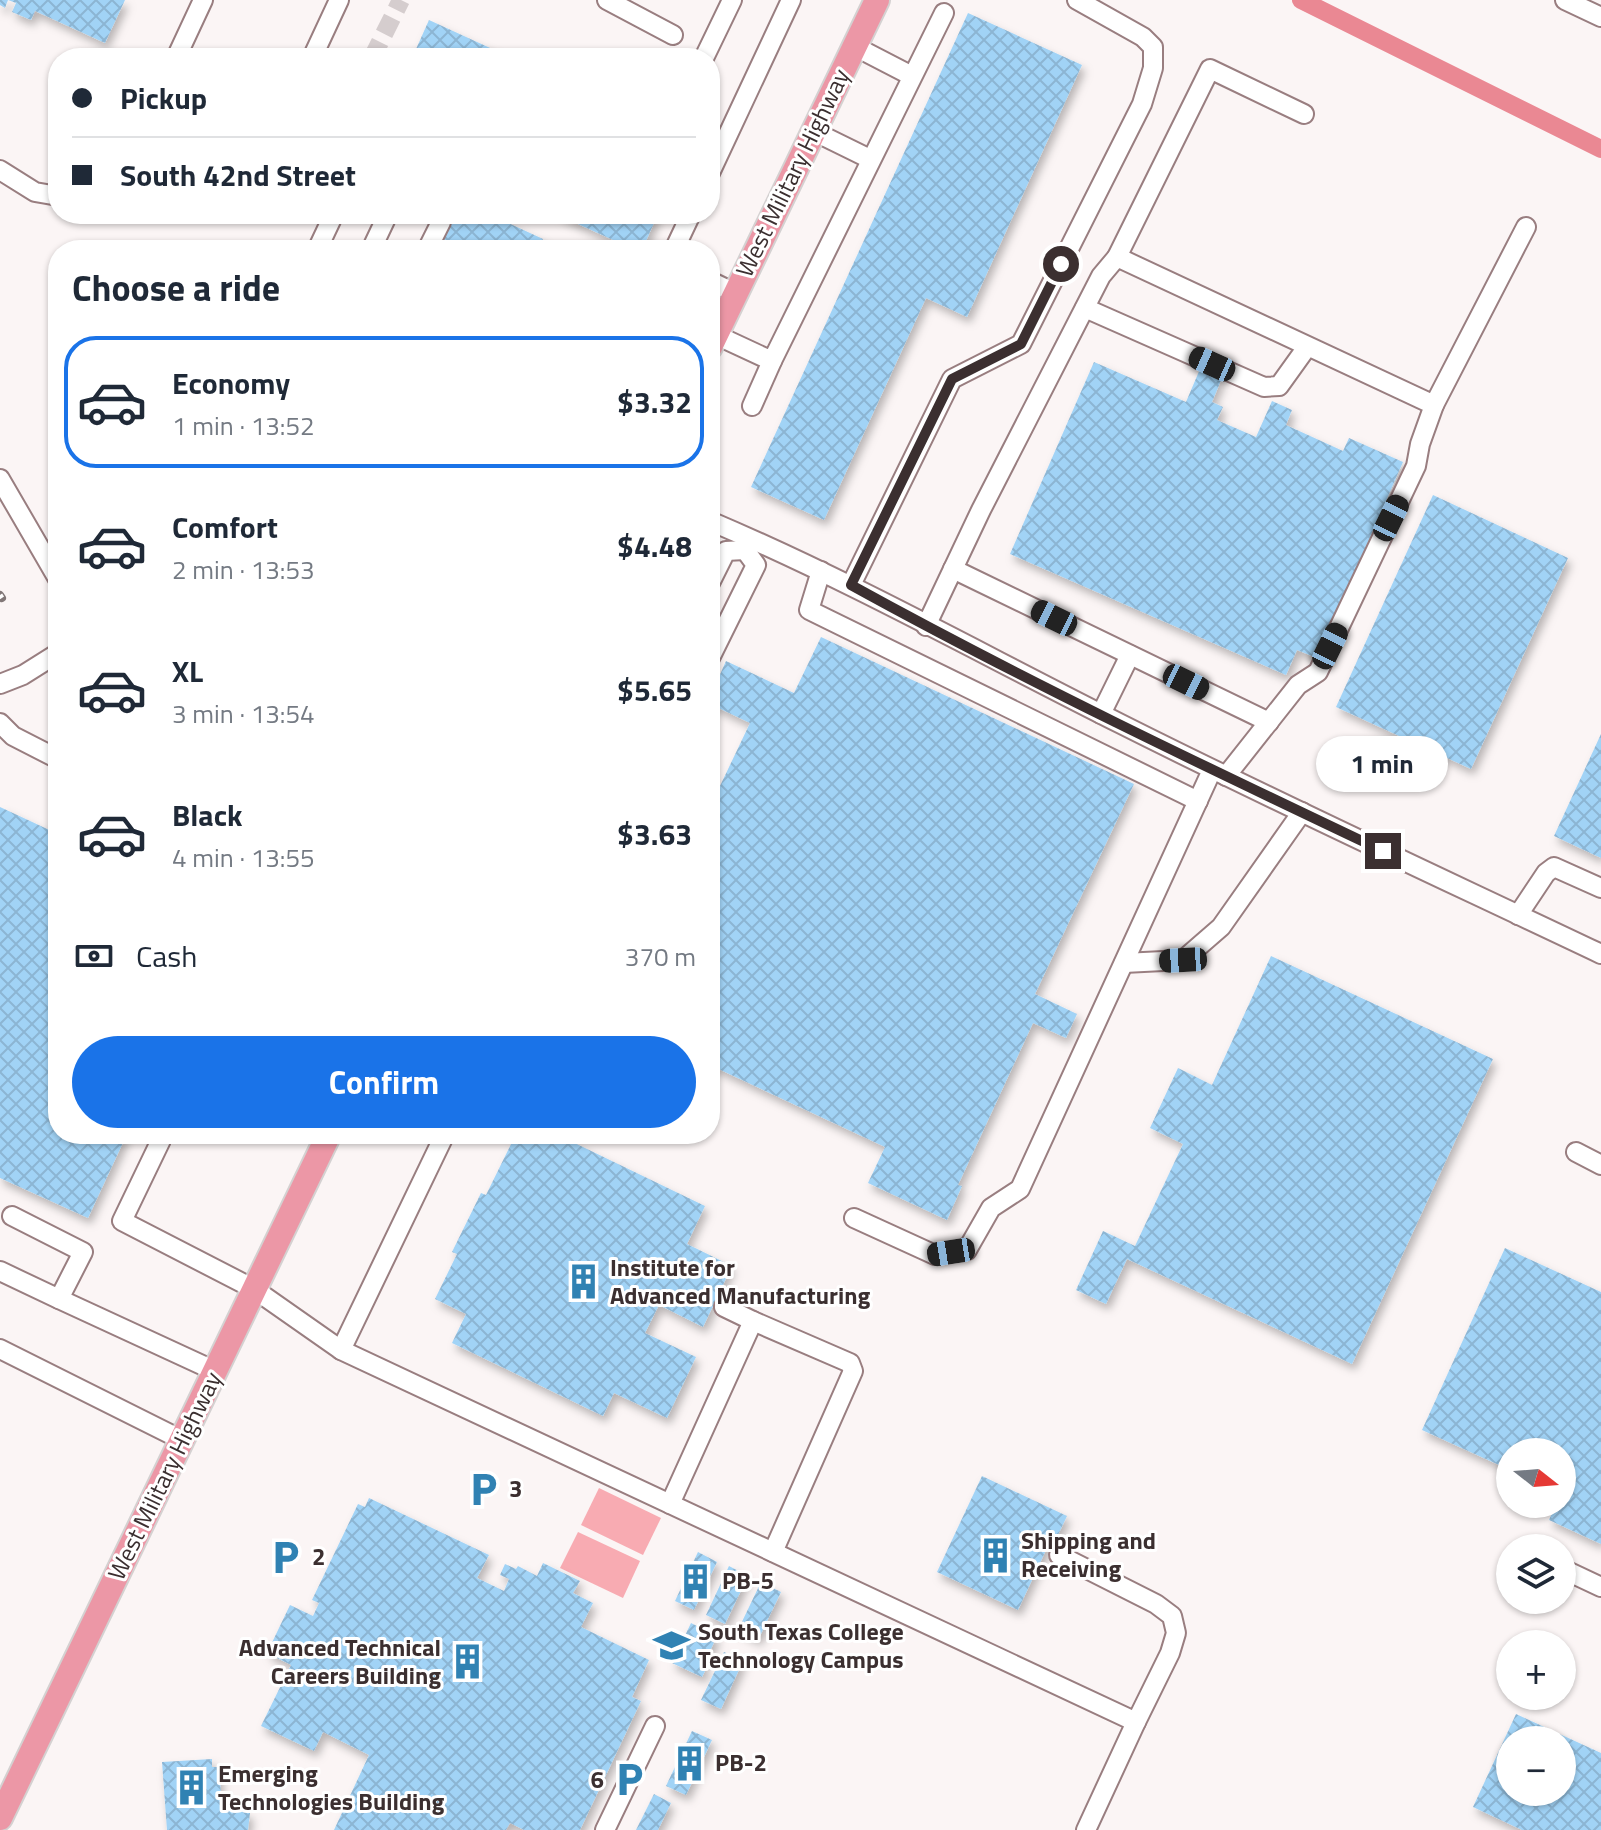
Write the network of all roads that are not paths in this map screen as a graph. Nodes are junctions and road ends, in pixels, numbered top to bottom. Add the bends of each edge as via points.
1 (203, 0) edge
2 (339, 0) edge
3 (607, 0) edge
4 (732, 0) edge
5 (791, 0) edge
6 (877, 0) edge
7 (1077, 0) edge
8 (1565, 0) edge
9 (944, 13) dead end
10 (1601, 17) edge
11 (673, 35) dead end
12 (854, 46) junction
13 (181, 48) edge
14 (317, 48) edge
15 (709, 48) edge
16 (912, 76) junction
17 (1304, 114) dead end
18 (813, 131) junction
19 (720, 132) edge
20 (727, 136) junction
21 (720, 151) edge
22 (870, 159) junction
23 (0, 170) edge
24 (48, 194) edge
25 (1526, 227) dead end
26 (1117, 257) junction
27 (720, 286) edge
28 (735, 293) junction
29 (1085, 308) junction
30 (720, 326) edge
31 (720, 343) edge
32 (1307, 347) junction
33 (772, 361) junction
34 (1434, 405) junction
35 (752, 406) dead end
36 (0, 479) edge
37 (720, 527) edge
38 (747, 544) junction
39 (48, 560) edge
40 (720, 563) edge
41 (953, 569) junction
42 (821, 571) junction
43 (851, 585) junction
44 (926, 626) junction
45 (720, 638) edge
46 (1130, 655) junction
47 (48, 659) edge
48 (0, 684) edge
49 (1067, 697) junction
50 (1101, 714) junction
51 (1269, 722) junction
52 (0, 723) edge
53 (1053, 729) junction
54 (48, 754) edge
55 (1219, 773) junction
56 (1198, 801) junction
57 (1302, 812) junction
58 (1601, 888) edge
59 (1518, 915) junction
60 (1601, 954) edge
61 (1124, 963) junction
62 (159, 1144) edge
63 (324, 1144) edge
64 (440, 1144) edge
65 (1576, 1152) dead end
66 (1601, 1165) edge
67 (12, 1216) dead end
68 (854, 1218) dead end
69 (0, 1271) edge
70 (254, 1289) junction
71 (59, 1299) junction
72 (724, 1307) dead end
73 (753, 1321) junction
74 (0, 1349) edge
75 (341, 1350) junction
76 (215, 1371) junction
77 (182, 1440) junction
78 (670, 1504) junction
79 (773, 1552) junction
80 (1059, 1555) dead end
81 (1576, 1575) edge
82 (1601, 1587) edge
83 (1136, 1722) junction
84 (655, 1726) dead end
85 (0, 1818) edge
86 (605, 1830) edge
87 (1086, 1830) edge

1 - 13 street
2 - 14 street
3 - 11 street
4 - 15 street
5 - 20 street
6 - 12 main road, West Military Highway
7 - 43 street via 1153,47 1142,104 1021,344 952,379
8 - 10 street
9 - 16 street
12 - 16 street
12 - 18 main road, West Military Highway
16 - 22 street
17 - 26 street via 1210,69
18 - 22 street
18 - 28 main road, West Military Highway
19 - 20 street
20 - 21 street
22 - 33 street
23 - 24 street
25 - 34 street
26 - 29 street
26 - 32 street
27 - 28 street
28 - 30 main road, West Military Highway
29 - 32 street via 1264,387 1279,386
29 - 41 street
31 - 33 street
32 - 34 street
33 - 35 street
34 - 51 street via 1416,466 1318,672 1298,685
36 - 39 street
37 - 38 street
38 - 40 street via 726,551
38 - 42 street
38 - 45 street via 756,565
41 - 44 street
41 - 46 street
42 - 43 street
42 - 53 street via 809,610
43 - 44 street
44 - 49 street
46 - 50 street
46 - 51 street
47 - 48 street
49 - 50 street
49 - 53 street
50 - 55 street
51 - 55 street
52 - 54 street
53 - 56 street
55 - 56 street
55 - 57 street
56 - 61 street
57 - 59 street
57 - 61 street via 1221,927 1183,960
58 - 59 street via 1554,867
59 - 60 street
61 - 68 street via 1020,1189 991,1208 967,1250 935,1255
62 - 70 street via 122,1221
63 - 70 main road, West Military Highway
64 - 75 street
65 - 66 street
67 - 71 street via 83,1252
69 - 71 street
70 - 75 street
70 - 76 main road, West Military Highway
71 - 76 street
72 - 73 street
73 - 78 street
73 - 79 street via 850,1363 853,1371
74 - 77 street
75 - 78 street
76 - 77 main road, West Military Highway
77 - 85 main road, West Military Highway
78 - 79 street
79 - 83 street
80 - 83 street via 1172,1616 1176,1633 1170,1653
81 - 82 street
83 - 87 street
84 - 86 street

